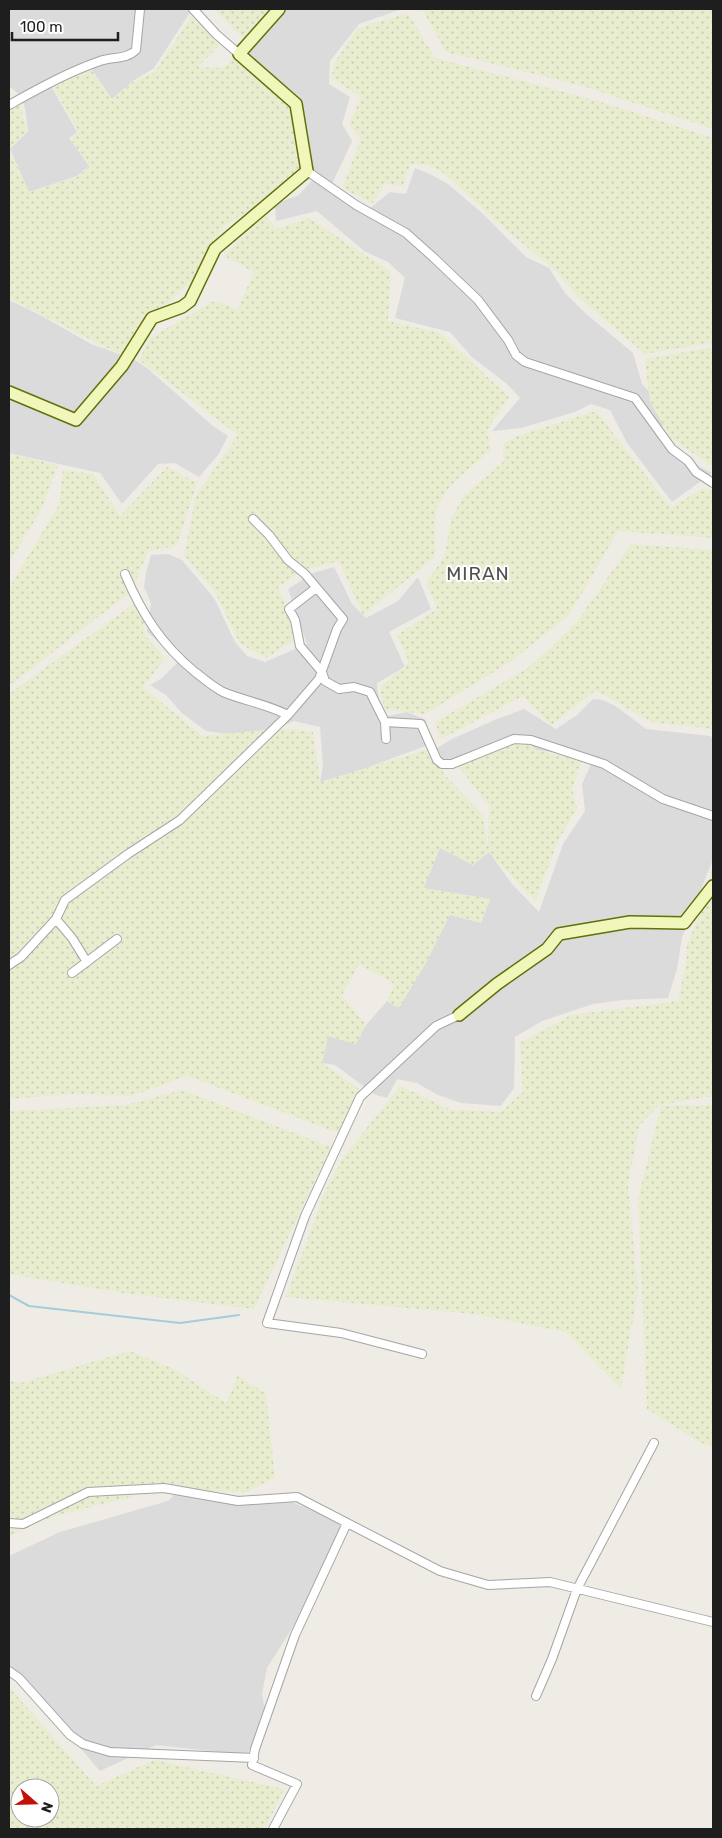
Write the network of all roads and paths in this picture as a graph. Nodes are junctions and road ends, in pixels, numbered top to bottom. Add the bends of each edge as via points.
1 (140, 9) edge
2 (193, 9) edge
3 (279, 9) edge
4 (239, 54) junction
5 (9, 105) edge
6 (307, 171) junction
7 (9, 392) edge
8 (713, 482) edge
9 (253, 519) dead end
10 (124, 574) dead end
11 (316, 588) junction
12 (322, 672) junction
13 (288, 715) junction
14 (385, 722) junction
15 (386, 739) dead end
16 (713, 816) edge
17 (713, 886) edge
18 (56, 919) junction
19 (117, 939) dead end
20 (87, 962) junction
21 (9, 965) edge
22 (72, 973) dead end
23 (459, 1015) joint
24 (422, 1354) dead end
25 (654, 1443) dead end
26 (347, 1522) junction
27 (9, 1523) edge
28 (577, 1589) junction
29 (713, 1622) edge
30 (9, 1671) edge
31 (536, 1696) dead end
32 (254, 1758) junction
33 (273, 1829) edge

1 - 5 street via 136,50 129,56 102,60
2 - 4 street
3 - 4 street
4 - 6 street via 296,104
6 - 7 street via 215,250 190,301 152,318 122,366 76,420
6 - 8 street via 356,205 406,233 478,300 516,355 525,362 635,398 672,449 696,472
9 - 11 street
10 - 13 street via 136,600 174,655 212,686
11 - 12 street via 343,619
11 - 12 street via 289,610 295,620 300,646
12 - 13 street
12 - 14 street via 325,681 336,688 354,687 370,692
13 - 18 street via 180,820 65,900
14 - 15 street
14 - 16 street via 422,724 437,760 442,764 452,764 514,739 531,740 604,764 663,799
17 - 23 street via 684,923 630,922 559,934 547,949
18 - 20 street
18 - 21 street
19 - 20 street
20 - 22 street
23 - 24 street via 436,1026 360,1097 305,1216 267,1323 341,1333
25 - 28 street
26 - 27 street via 297,1497 238,1501 164,1488 88,1492 23,1524
26 - 28 street via 440,1571 488,1584 550,1582
26 - 32 street via 295,1635
28 - 29 street
28 - 31 street
30 - 32 street via 70,1735 83,1744 110,1752
32 - 33 street via 252,1765 297,1784

